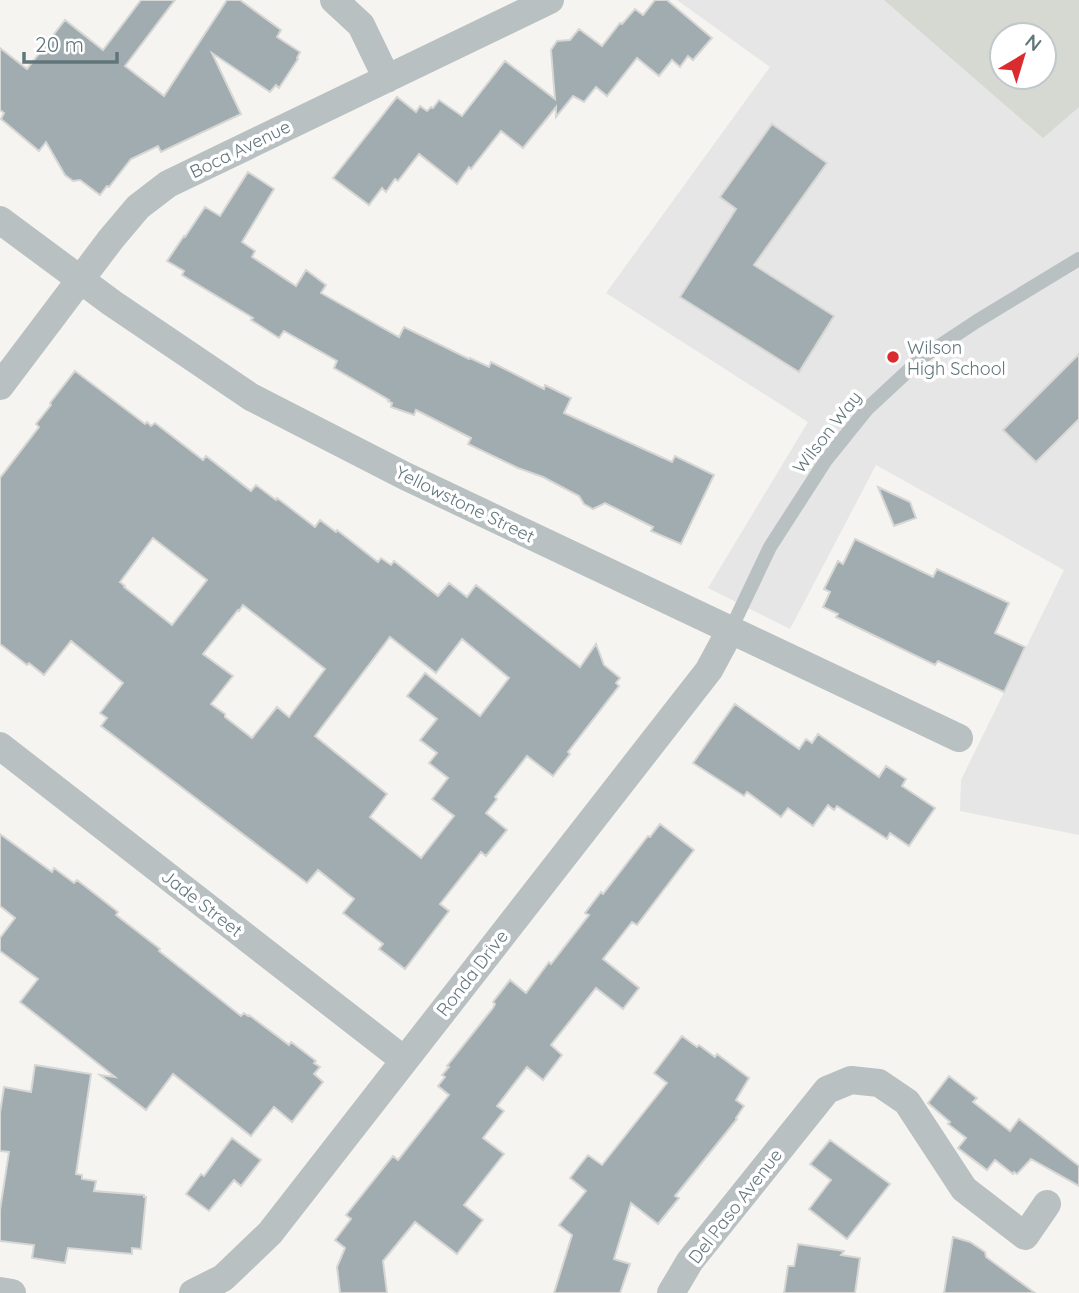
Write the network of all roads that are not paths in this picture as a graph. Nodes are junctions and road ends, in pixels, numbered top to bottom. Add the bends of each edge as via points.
1 (334, 0) edge
2 (550, 0) edge
3 (387, 79) junction
4 (0, 220) edge
5 (1079, 259) edge
6 (81, 280) junction
7 (0, 386) edge
8 (730, 631) junction
9 (959, 738) dead end
10 (0, 746) edge
11 (404, 1060) junction
12 (1047, 1204) dead end
13 (0, 1291) edge
14 (12, 1293) edge
15 (193, 1293) edge
16 (671, 1293) edge

1 - 3 street via 361,25
2 - 3 street, Boca Avenue
3 - 6 street, Boca Avenue via 168,184 138,207
4 - 6 street, Yellowstone Street
5 - 8 lane, Wilson Way via 924,356 867,409 826,460 770,547
6 - 7 street, Boca Avenue
6 - 8 street, Yellowstone Street via 251,397
8 - 9 street, Yellowstone Street
8 - 11 street, Ronda Drive via 709,670
10 - 11 street, Jade Street
11 - 15 street, Ronda Drive via 270,1233 223,1278
12 - 16 street, Del Paso Avenue via 1025,1236 964,1189 907,1102 879,1083 851,1080 827,1090 690,1261
13 - 14 street

